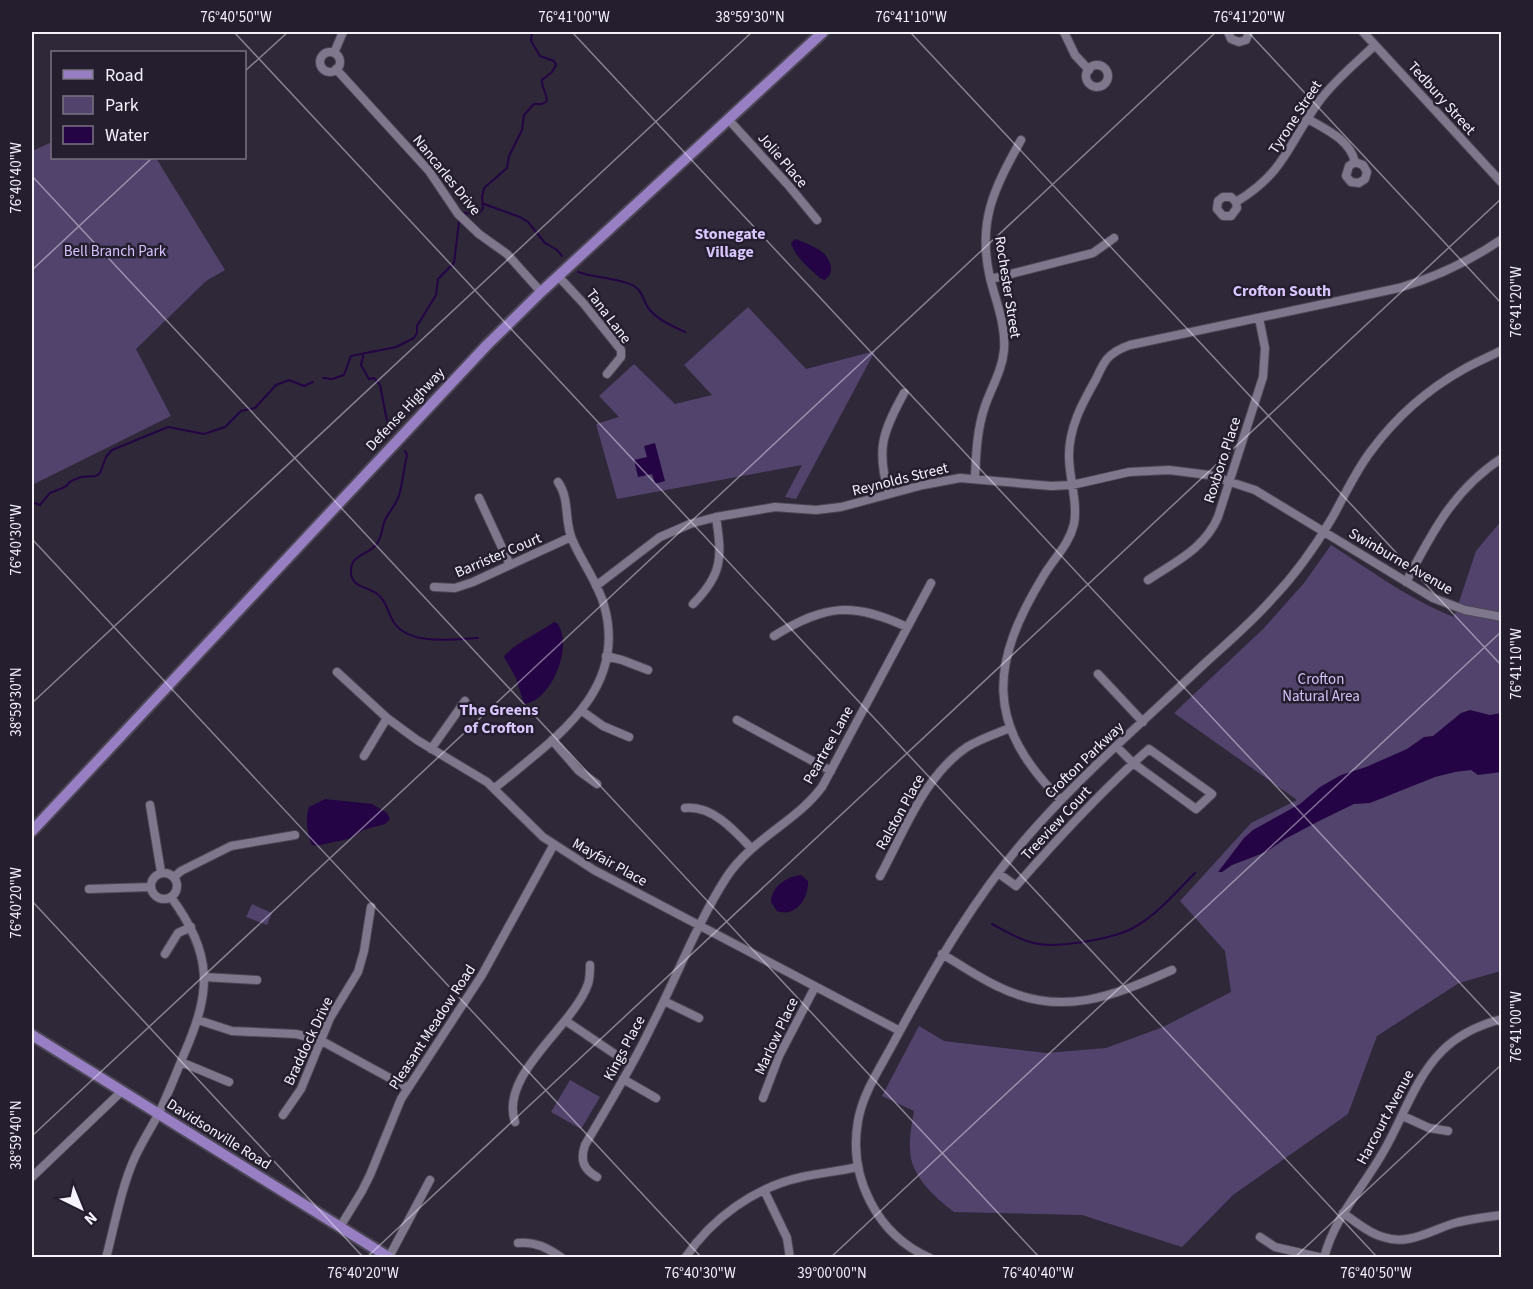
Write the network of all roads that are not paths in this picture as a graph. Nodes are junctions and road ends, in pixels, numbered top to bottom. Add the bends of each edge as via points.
1 (343, 32) edge
2 (823, 32) edge
3 (1064, 32) edge
4 (1228, 32) edge
5 (1249, 32) edge
6 (1363, 32) edge
7 (1375, 45) junction
8 (334, 53) junction
9 (336, 69) junction
10 (1089, 70) dead end
11 (728, 119) junction
12 (1308, 119) junction
13 (1021, 140) dead end
14 (1355, 162) dead end
15 (1502, 183) edge
16 (1236, 202) dead end
17 (817, 220) dead end
18 (1114, 238) dead end
19 (1502, 239) edge
20 (558, 276) junction
21 (991, 279) junction
22 (541, 292) junction
23 (1259, 318) junction
24 (1502, 350) edge
25 (607, 374) dead end
26 (904, 393) dead end
27 (1502, 458) edge
28 (975, 478) junction
29 (1230, 480) junction
30 (558, 482) dead end
31 (1072, 484) junction
32 (889, 494) junction
33 (479, 498) dead end
34 (716, 517) junction
35 (1324, 531) junction
36 (571, 537) junction
37 (510, 565) junction
38 (1148, 580) dead end
39 (1406, 582) junction
40 (931, 583) dead end
41 (596, 586) junction
42 (434, 587) dead end
43 (693, 604) dead end
44 (1502, 617) edge
45 (907, 627) junction
46 (774, 636) dead end
47 (606, 656) junction
48 (648, 670) dead end
49 (337, 672) dead end
50 (1098, 674) dead end
51 (465, 701) dead end
52 (582, 711) junction
53 (387, 718) junction
54 (737, 720) dead end
55 (1143, 722) junction
56 (1010, 728) junction
57 (629, 737) dead end
58 (552, 740) junction
59 (1116, 746) junction
60 (431, 749) junction
61 (364, 756) dead end
62 (1133, 763) junction
63 (831, 771) junction
64 (597, 784) dead end
65 (495, 788) junction
66 (1061, 800) junction
67 (150, 805) dead end
68 (685, 808) dead end
69 (32, 831) edge
70 (295, 835) dead end
71 (554, 846) junction
72 (751, 848) junction
73 (161, 872) junction
74 (998, 873) junction
75 (880, 876) dead end
76 (174, 877) junction
77 (150, 887) junction
78 (89, 889) dead end
79 (171, 897) junction
80 (371, 907) dead end
81 (700, 926) junction
82 (190, 927) junction
83 (165, 954) dead end
84 (942, 954) junction
85 (590, 965) dead end
86 (1172, 970) dead end
87 (204, 977) junction
88 (257, 980) dead end
89 (815, 987) junction
90 (664, 1000) junction
91 (699, 1018) dead end
92 (1502, 1019) edge
93 (198, 1020) junction
94 (566, 1022) junction
95 (900, 1031) junction
96 (32, 1035) edge
97 (320, 1040) junction
98 (181, 1062) junction
99 (631, 1065) junction
100 (623, 1079) junction
101 (229, 1082) dead end
102 (408, 1088) junction
103 (122, 1090) junction
104 (656, 1098) dead end
105 (763, 1098) dead end
106 (159, 1113) junction
107 (283, 1115) dead end
108 (1403, 1116) junction
109 (515, 1122) dead end
110 (1448, 1131) dead end
111 (858, 1167) junction
112 (32, 1177) edge
113 (597, 1178) dead end
114 (430, 1180) dead end
115 (764, 1190) junction
116 (1343, 1213) junction
117 (1502, 1215) edge
118 (340, 1227) junction
119 (1260, 1237) dead end
120 (518, 1243) dead end
121 (106, 1257) edge
122 (390, 1257) edge
123 (562, 1257) edge
124 (685, 1257) edge
125 (790, 1257) edge
126 (930, 1257) edge
127 (1323, 1257) edge

1 - 8 street
2 - 11 main road, Defense Highway
3 - 10 street via 1075,55
4 - 5 street via 1231,39 1239,42 1246,40
6 - 7 street, Tedbury Street
7 - 12 street, Tyrone Street via 1334,84
7 - 15 street, Tedbury Street
8 - 9 street via 339,61
8 - 9 street, Nancarles Drive via 325,53 320,64 326,71
9 - 22 street, Nancarles Drive via 429,171 458,214 507,254
11 - 17 street, Jolie Place
11 - 20 main road, Defense Highway
12 - 14 street via 1345,144
12 - 16 street, Tyrone Street via 1278,168
13 - 21 street, Rochester Street via 989,207 985,235
18 - 21 street via 1093,253
19 - 23 street via 1456,266 1399,288
20 - 22 main road, Defense Highway
20 - 25 street, Tana Lane via 621,350 621,357
21 - 28 street, Rochester Street via 1002,321 1004,348 998,378 981,417
22 - 69 main road, Defense Highway via 441,393
23 - 29 street, Roxboro Place via 1265,367
23 - 31 street via 1130,345 1114,352 1076,416 1069,456
24 - 35 street, Crofton Parkway via 1441,383 1399,418 1370,452
26 - 32 street via 888,423 882,449
27 - 39 street via 1474,479 1444,513
28 - 31 street, Reynolds Street via 1051,486
28 - 32 street, Reynolds Street via 945,480
29 - 31 street, Reynolds Street via 1191,472 1149,470
29 - 35 street, Reynolds Street
29 - 38 street, Roxboro Place via 1207,537
30 - 36 street via 565,496
31 - 56 street via 1072,532 1044,573 1006,652 1004,690
32 - 34 street, Reynolds Street via 828,509 775,507
33 - 37 street
34 - 41 street, Reynolds Street via 660,537
34 - 43 street via 718,569 710,586
35 - 39 street, Swinburne Avenue
35 - 55 street, Crofton Parkway via 1273,598
36 - 37 street, Barrister Court
36 - 41 street
37 - 42 street, Barrister Court via 455,588
39 - 44 street, Swinburne Avenue via 1465,610
40 - 45 street, Peartree Lane
41 - 47 street via 607,624
45 - 46 street via 880,615 836,610 807,617
45 - 63 street, Peartree Lane
47 - 48 street
47 - 52 street via 598,684
49 - 53 street, Mayfair Place
50 - 55 street
51 - 60 street
52 - 57 street
52 - 58 street
53 - 60 street, Mayfair Place
53 - 61 street
54 - 63 street
55 - 59 street, Crofton Parkway
56 - 66 street via 1026,761
56 - 75 street, Ralston Place via 968,747 943,768 924,794
58 - 64 street via 579,771
58 - 65 street
59 - 62 street
59 - 66 street, Crofton Parkway
60 - 65 street, Mayfair Place
62 - 62 street via 1196,809 1212,794 1149,749
62 - 74 street, Treeview Court via 1016,886
63 - 72 street, Peartree Lane via 801,811
65 - 71 street, Mayfair Place
66 - 74 street, Crofton Parkway
67 - 73 street
68 - 72 street via 711,813
70 - 76 street via 231,846
71 - 81 street, Mayfair Place
71 - 102 street, Pleasant Meadow Road via 482,975
72 - 81 street, Peartree Lane via 726,878
73 - 76 street
73 - 77 street
74 - 84 street, Crofton Parkway
76 - 79 street via 177,886
77 - 78 street
77 - 79 street via 154,896
79 - 82 street
80 - 97 street, Braddock Drive via 358,972
81 - 89 street, Mayfair Place
81 - 90 street, Kings Place
82 - 83 street via 178,933
82 - 87 street
84 - 86 street via 999,988 1056,1002 1103,998
84 - 95 street, Crofton Parkway
85 - 94 street via 588,985
87 - 88 street
87 - 93 street
89 - 95 street, Mayfair Place
89 - 105 street, Marlow Place via 779,1056
90 - 91 street
90 - 99 street, Kings Place
92 - 108 street, Harcourt Avenue via 1471,1030 1443,1050 1425,1072
93 - 97 street via 232,1031 296,1034
93 - 98 street
94 - 99 street
94 - 109 street via 523,1074 513,1100
95 - 111 street, Crofton Parkway via 863,1105 857,1133
96 - 103 main road, Davidsonville Road
97 - 102 street
97 - 107 street, Braddock Drive via 306,1080
98 - 101 street
98 - 106 street
99 - 100 street, Kings Place
100 - 104 street
100 - 113 street, Kings Place via 582,1153 583,1164
102 - 118 street, Pleasant Meadow Road via 370,1175
103 - 106 main road, Davidsonville Road
103 - 112 street
106 - 118 main road, Davidsonville Road
106 - 121 street via 130,1170
108 - 110 street via 1429,1128
108 - 116 street, Harcourt Avenue via 1374,1169
111 - 115 street via 801,1177
111 - 126 street, Crofton Parkway via 879,1216 909,1246
114 - 122 street
115 - 124 street via 726,1214
115 - 125 street via 787,1238
116 - 117 street via 1371,1232 1394,1240
116 - 127 street, Harcourt Avenue
118 - 122 main road, Davidsonville Road
119 - 127 street via 1275,1247
120 - 123 street via 532,1242

